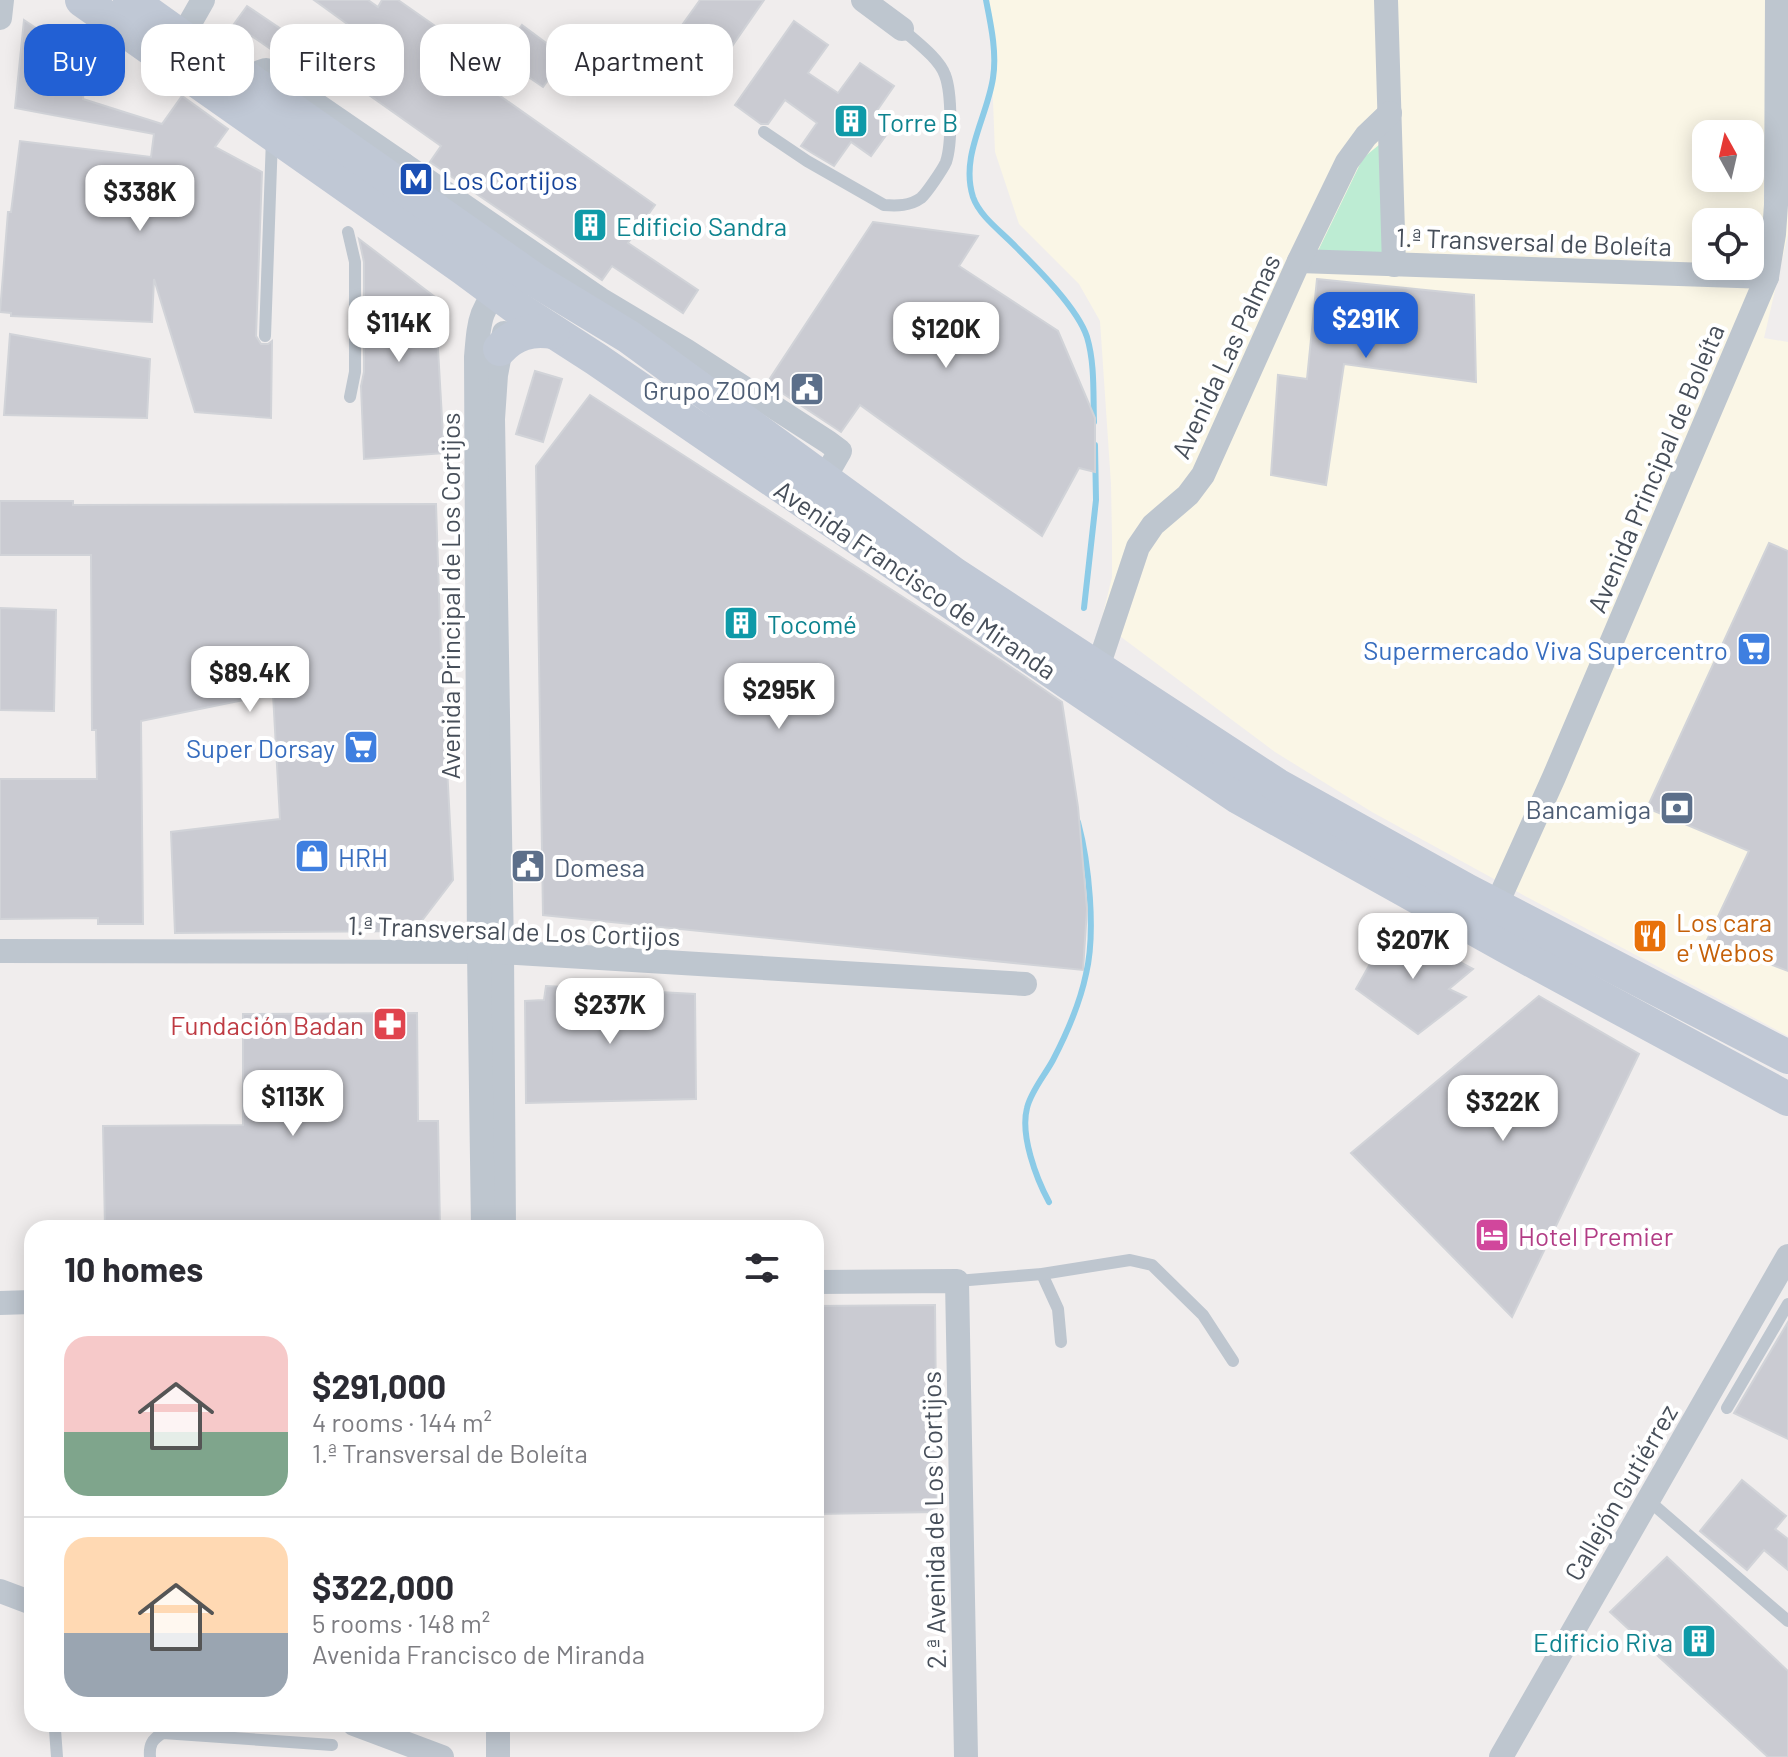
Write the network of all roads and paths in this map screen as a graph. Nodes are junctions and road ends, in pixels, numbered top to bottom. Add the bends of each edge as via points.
1 (2, 0) edge
2 (82, 0) edge
3 (130, 0) edge
4 (203, 0) edge
5 (863, 0) edge
6 (1386, 0) edge
7 (1777, 0) edge
8 (0, 18) edge
9 (164, 24) edge
10 (189, 24) edge
11 (902, 29) joint
12 (254, 73) edge
13 (1782, 112) edge
14 (1390, 113) junction
15 (764, 132) dead end
16 (273, 135) junction
17 (388, 165) junction
18 (493, 226) junction
19 (348, 232) dead end
20 (1299, 261) junction
21 (1394, 265) junction
22 (521, 270) junction
23 (1767, 277) junction
24 (506, 300) junction
25 (588, 302) junction
26 (553, 332) junction
27 (265, 336) dead end
28 (500, 349) junction
29 (350, 397) dead end
30 (1098, 667) junction
31 (1490, 920) junction
32 (0, 951) edge
33 (491, 952) junction
34 (1025, 984) dead end
35 (1788, 1057) edge
36 (1788, 1099) edge
37 (483, 1220) edge
38 (504, 1220) edge
39 (1788, 1256) edge
40 (1042, 1274) junction
41 (957, 1281) junction
42 (824, 1282) edge
43 (24, 1302) edge
44 (0, 1303) edge
45 (1788, 1304) edge
46 (1061, 1342) dead end
47 (1233, 1361) dead end
48 (1727, 1408) dead end
49 (1648, 1500) junction
50 (0, 1591) edge
51 (24, 1600) edge
52 (1788, 1621) edge
53 (55, 1732) edge
54 (375, 1732) edge
55 (487, 1732) edge
56 (498, 1732) edge
57 (332, 1745) dead end
58 (57, 1757) edge
59 (150, 1757) edge
60 (442, 1757) edge
61 (487, 1757) edge
62 (498, 1757) edge
63 (966, 1757) edge
64 (1501, 1757) edge

1 - 8 street
2 - 16 main road, Avenida Francisco de Miranda
3 - 9 main road, Avenida Francisco de Miranda
4 - 10 street
5 - 11 street
6 - 14 street
7 - 13 street, Avenida Principal de Boleíta
11 - 15 lane via 940,65 951,105 946,162 923,196 911,203 884,205
12 - 17 main road, Avenida Francisco de Miranda
13 - 23 street, Avenida Principal de Boleíta
14 - 20 street, Avenida Las Palmas via 1347,162
14 - 21 street
16 - 24 main road, Avenida Francisco de Miranda
16 - 27 lane
17 - 18 street, Avenida Francisco de Miranda
17 - 22 main road, Avenida Francisco de Miranda
18 - 22 street
18 - 25 street, Avenida Francisco de Miranda
19 - 29 lane via 355,262 355,372
20 - 21 street, 1.ª Transversal de Boleíta
20 - 30 street, Avenida Las Palmas via 1203,475 1138,547
21 - 23 street, 1.ª Transversal de Boleíta
22 - 24 street, Avenida Principal de Los Cortijos
22 - 25 main road, Avenida Francisco de Miranda
23 - 31 street, Avenida Principal de Boleíta
24 - 26 main road, Avenida Francisco de Miranda
24 - 28 street, Avenida Principal de Los Cortijos
24 - 33 street, Avenida Principal de Los Cortijos via 479,321 476,357
25 - 30 main road, Avenida Francisco de Miranda via 626,325 954,574
26 - 28 main road via 521,334
26 - 31 main road, Avenida Francisco de Miranda via 1238,797
28 - 33 street, Avenida Principal de Los Cortijos via 493,419
30 - 31 main road, Avenida Francisco de Miranda via 1277,785 1468,891
31 - 35 main road, Avenida Francisco de Miranda
31 - 36 main road, Avenida Francisco de Miranda
32 - 33 street, 1.ª Transversal de Los Cortijos
33 - 34 street, 1.ª Transversal de Los Cortijos
33 - 37 street, Avenida Principal de Los Cortijos
33 - 38 street, Avenida Principal de Los Cortijos
39 - 49 street, Callejón Gutiérrez
40 - 41 lane
40 - 46 lane via 1058,1309
40 - 47 lane via 1130,1260 1152,1265 1203,1315
41 - 42 street
41 - 63 street, 2.ª Avenida de Los Cortijos
43 - 44 street
45 - 48 lane
49 - 52 lane
49 - 64 street, Callejón Gutiérrez
50 - 51 street
53 - 58 lane
54 - 60 street
55 - 61 street
56 - 62 street
57 - 59 lane via 163,1733 154,1738

